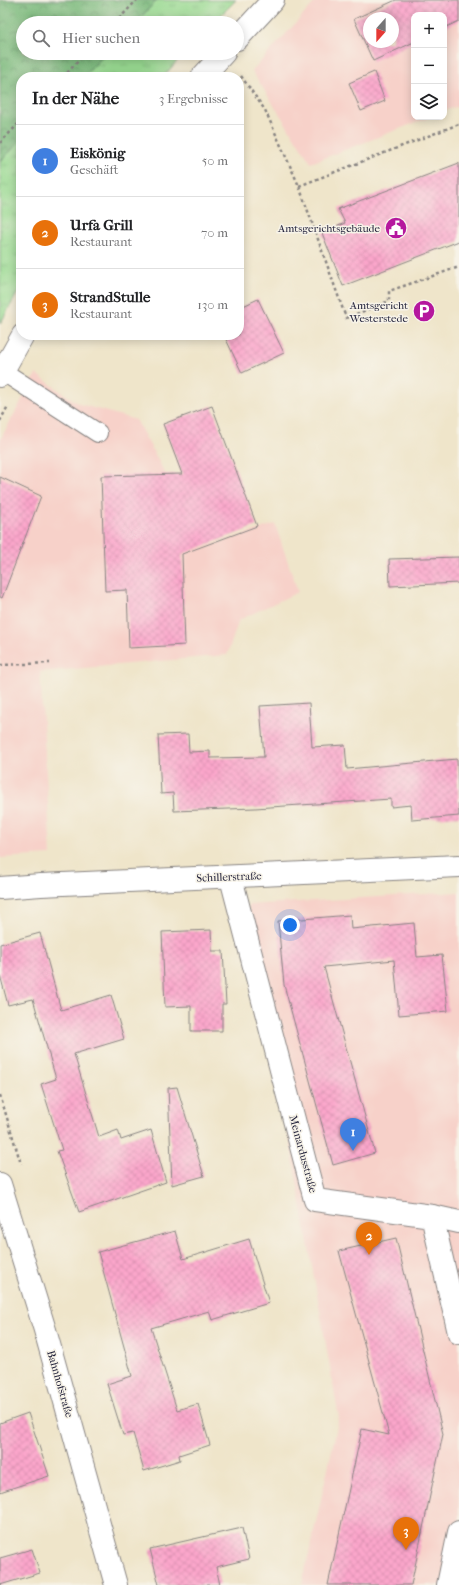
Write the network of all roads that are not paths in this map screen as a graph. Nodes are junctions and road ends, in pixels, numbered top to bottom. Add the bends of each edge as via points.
1 (273, 0) edge
2 (244, 31) edge
3 (218, 60) edge
4 (207, 72) edge
5 (20, 340) edge
6 (1, 374) edge
7 (98, 433) dead end
8 (459, 866) edge
9 (231, 878) junction
10 (0, 888) edge
11 (0, 1184) edge
12 (432, 1216) junction
13 (459, 1222) edge
14 (459, 1333) edge
15 (459, 1532) edge
16 (116, 1585) edge
17 (448, 1585) edge

1 - 2 street
3 - 4 street
5 - 6 street
6 - 7 lane
8 - 9 street, Schillerstraße
9 - 10 street, Schillerstraße
9 - 12 street, Meinardusstraße via 315,1200
11 - 16 street, Bahnhofstraße via 45,1330
12 - 13 street
12 - 14 street
15 - 17 street

